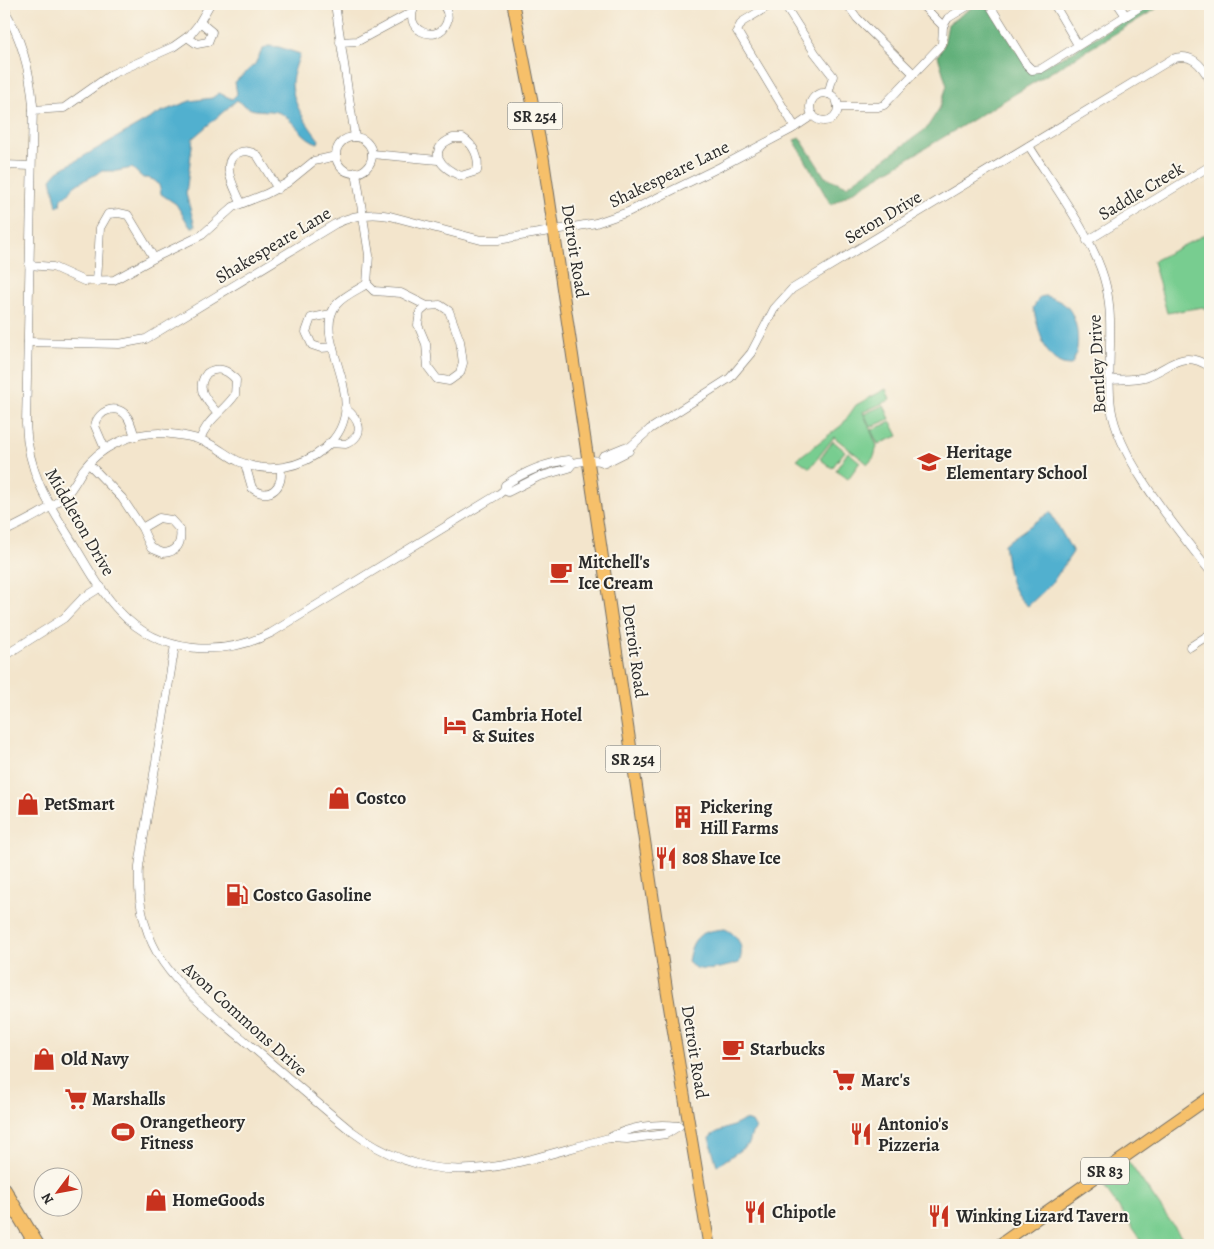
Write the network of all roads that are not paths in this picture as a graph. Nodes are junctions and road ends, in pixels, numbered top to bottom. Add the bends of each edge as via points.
1 (210, 4) edge
2 (334, 4) edge
3 (417, 4) edge
4 (442, 4) edge
5 (513, 4) edge
6 (772, 4) edge
7 (784, 4) edge
8 (847, 4) edge
9 (921, 4) edge
10 (971, 4) edge
11 (989, 4) edge
12 (1054, 4) edge
13 (1118, 4) edge
14 (1143, 5) dead end
15 (4, 9) edge
16 (412, 12) junction
17 (1126, 16) junction
18 (200, 22) junction
19 (943, 26) junction
20 (186, 37) junction
21 (340, 42) junction
22 (1078, 45) junction
23 (914, 74) junction
24 (1210, 80) edge
25 (828, 94) junction
26 (838, 107) junction
27 (33, 110) junction
28 (813, 115) junction
29 (795, 127) junction
30 (355, 137) junction
31 (1030, 146) junction
32 (372, 154) junction
33 (336, 156) junction
34 (438, 160) junction
35 (4, 165) edge
36 (32, 166) junction
37 (1210, 166) edge
38 (356, 172) junction
39 (278, 188) junction
40 (241, 203) junction
41 (363, 215) junction
42 (554, 230) junction
43 (1087, 241) junction
44 (154, 258) junction
45 (29, 265) junction
46 (97, 282) junction
47 (367, 284) junction
48 (427, 306) junction
49 (331, 314) junction
50 (28, 342) junction
51 (333, 347) junction
52 (1210, 367) edge
53 (1110, 380) junction
54 (345, 408) junction
55 (217, 413) junction
56 (135, 437) junction
57 (200, 440) junction
58 (330, 443) junction
59 (105, 449) junction
60 (588, 460) junction
61 (89, 464) junction
62 (245, 464) junction
63 (280, 468) junction
64 (49, 506) junction
65 (142, 528) junction
66 (4, 532) edge
67 (1210, 571) edge
68 (101, 587) junction
69 (1210, 634) edge
70 (175, 645) junction
71 (1190, 647) dead end
72 (4, 656) edge
73 (1210, 1097) edge
74 (683, 1125) junction
75 (4, 1190) edge
76 (37, 1245) edge
77 (709, 1245) edge
78 (999, 1245) edge

1 - 18 street
2 - 21 street
3 - 16 street
4 - 16 street via 447,20 434,34 424,33 416,27
5 - 42 main road, Detroit Road / SR 254
6 - 29 street via 742,22 738,32
7 - 25 street via 833,76
8 - 23 street
9 - 19 street
10 - 19 street via 948,18
11 - 22 street via 1032,70 1041,68
12 - 22 street
13 - 17 street
14 - 17 street
15 - 27 street, Middleton Drive via 23,48
16 - 21 street via 358,41
17 - 22 street
18 - 20 street
18 - 20 street via 212,32 208,42 197,44
19 - 23 street via 942,44
20 - 27 street via 163,52 112,74 64,108
21 - 30 street
23 - 26 street via 884,105
24 - 31 street, Seton Drive via 1200,64 1189,57 1172,59
25 - 26 street
25 - 28 street via 818,95 813,100
26 - 28 street via 835,116 829,120
27 - 36 street, Middleton Drive
28 - 29 street, Shakespeare Lane
29 - 42 street, Shakespeare Lane via 628,212 596,223
30 - 32 street via 367,143
30 - 33 street via 346,138
31 - 43 street, Bentley Drive
31 - 60 street, Seton Drive via 792,289 774,309 751,353 730,378 650,430 620,457 606,463
32 - 34 street
32 - 38 street via 366,168
33 - 38 street via 341,168
33 - 39 street via 314,161
34 - 34 street via 447,170 461,176 477,171 478,167 474,149 463,138 453,138 443,144
35 - 36 street
36 - 45 street, Middleton Drive
37 - 43 street, Saddle Creek
38 - 41 street
39 - 40 street
39 - 40 street via 256,155 240,152 228,167
40 - 44 street via 202,235
41 - 42 street, Shakespeare Lane via 376,213 480,240
41 - 47 street via 370,262
41 - 50 street, Shakespeare Lane via 335,224 146,339 119,344
42 - 60 main road, Detroit Road / SR 254
43 - 53 street, Bentley Drive via 1106,285
44 - 46 street via 121,278
44 - 46 street via 128,215 108,214 100,228
45 - 46 street via 48,265 80,280
45 - 50 street, Middleton Drive
47 - 48 street via 371,290 401,293
47 - 49 street via 340,301
48 - 48 street via 440,305 450,311 460,341 462,369 450,381 437,379 428,367 426,344 418,321 420,312
49 - 51 street via 328,323
49 - 51 street via 311,318 306,332 312,345
50 - 64 street, Middleton Drive via 27,447 36,480
51 - 54 street
52 - 53 street via 1193,360 1177,360 1144,377
53 - 67 street, Bentley Drive via 1114,417 1127,451 1165,513
54 - 58 street via 340,427
54 - 58 street via 357,420 356,436 346,444
55 - 55 street via 232,399 236,390 232,376 220,369 207,373 201,387 202,394
55 - 57 street via 205,427
56 - 57 street via 158,433
56 - 59 street
56 - 59 street via 126,416 117,410 107,410 98,417 95,426
57 - 62 street
58 - 63 street via 305,460
59 - 61 street
60 - 70 street, Middleton Drive via 573,463 569,468 538,477 508,492 504,490 262,638 216,649
60 - 74 main road, Detroit Road / SR 254
61 - 64 street via 67,494
61 - 65 street via 122,498
62 - 63 street
62 - 63 street via 252,488 265,493 280,485
64 - 66 street
64 - 68 street, Middleton Drive
65 - 65 street via 154,550 167,553 178,546 180,530 172,520 159,518
68 - 70 street, Middleton Drive via 115,607 134,624
68 - 72 street via 64,618
69 - 71 street
70 - 74 street, Avon Commons Drive via 138,879 142,914 149,937 172,976 186,992 350,1130 370,1145 402,1160 441,1170 476,1170 608,1138 625,1130 665,1124
73 - 78 main road, SR 83
74 - 77 main road, Detroit Road / SR 254
75 - 76 highway

